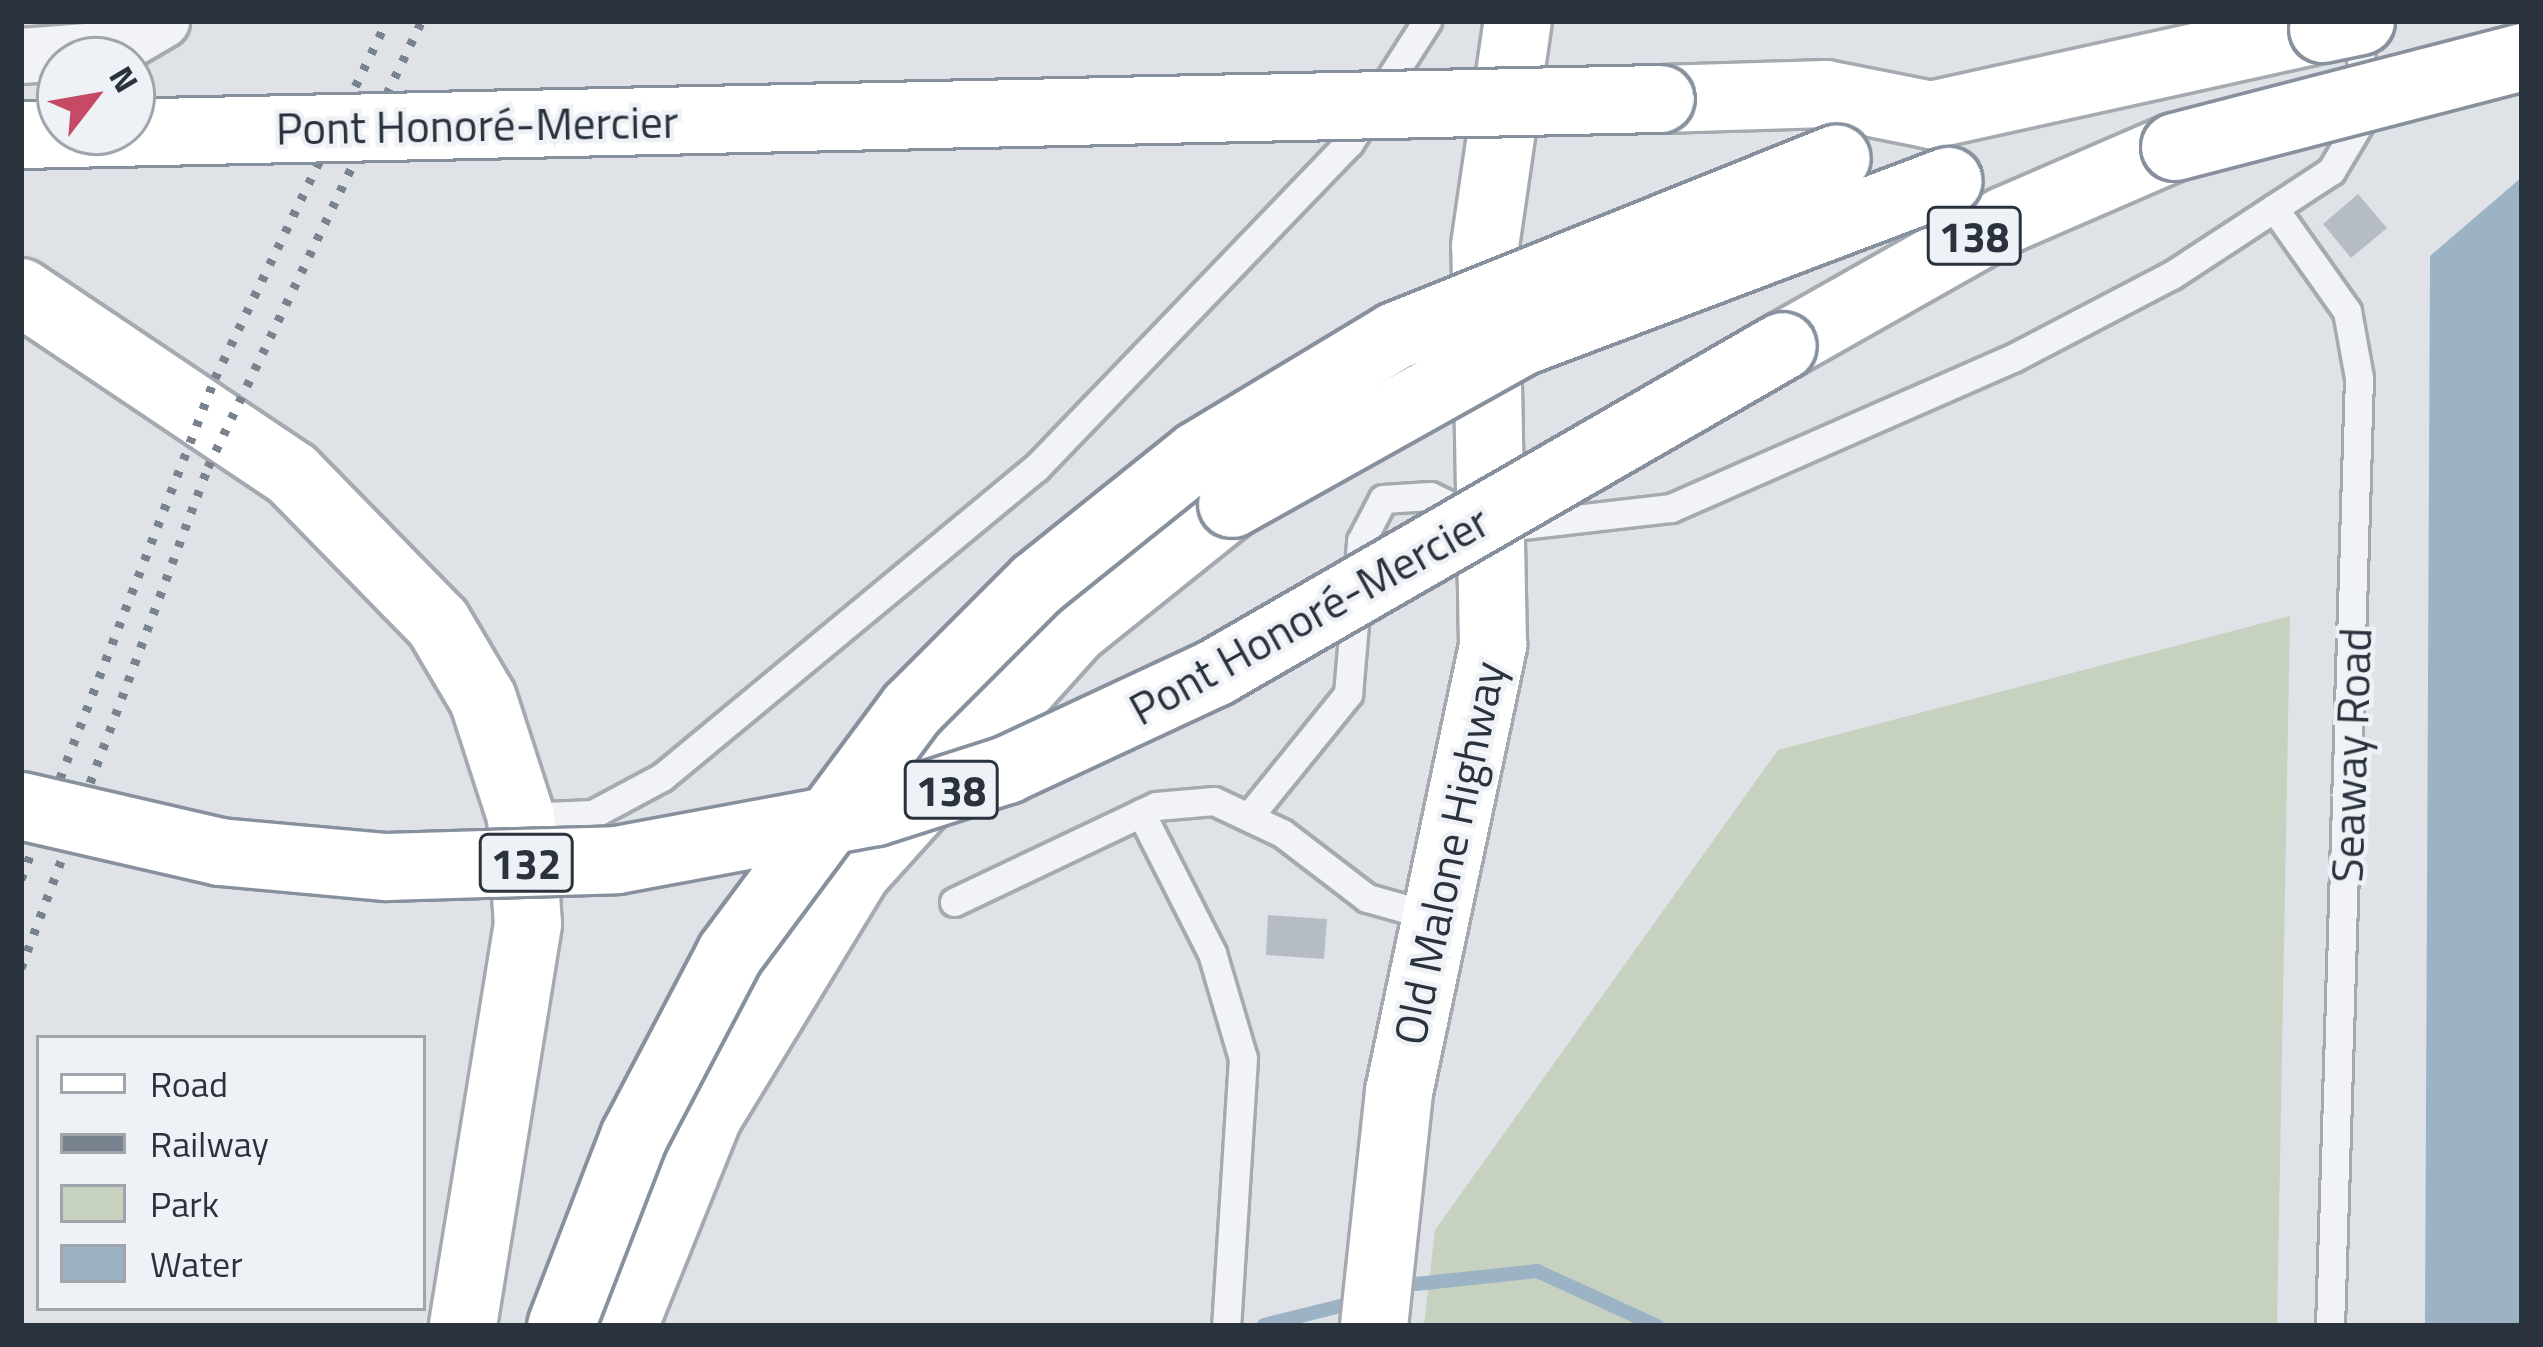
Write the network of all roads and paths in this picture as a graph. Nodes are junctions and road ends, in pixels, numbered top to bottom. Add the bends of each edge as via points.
1 (162, 21) edge
2 (1427, 21) edge
3 (1518, 21) edge
4 (2360, 21) edge
5 (21, 56) edge
6 (2522, 57) edge
7 (1931, 115) junction
8 (21, 135) edge
9 (2175, 147) junction
10 (2274, 208) junction
11 (21, 292) edge
12 (1497, 528) junction
13 (21, 806) edge
14 (1141, 813) junction
15 (1250, 815) junction
16 (520, 817) junction
17 (954, 902) dead end
18 (1439, 918) junction
19 (463, 1326) edge
20 (561, 1326) edge
21 (624, 1326) edge
22 (1226, 1326) edge
23 (1374, 1326) edge
24 (2330, 1326) edge

1 - 5 street via 114,50
2 - 16 lane via 1349,143 1036,469 662,777 592,814
3 - 12 main road, Old Malone Highway via 1485,246
4 - 7 main road, Pont Honoré-Mercier, bridge
4 - 10 lane via 2365,114 2331,171
6 - 9 main road, Pont Honoré-Mercier / 138, bridge
7 - 8 main road, Pont Honoré-Mercier, bridge via 1826,94
7 - 20 main road, bridge via 1395,336 1198,455 1037,584 912,709 730,954 634,1137
9 - 13 main road, Pont Honoré-Mercier / 138, bridge via 1958,244 1216,674 929,798 679,853 466,868 220,852
9 - 21 main road, bridge via 1949,181 1682,276 1403,401 1188,537 1026,678 857,872 708,1117
10 - 12 lane via 2013,358 1876,410 1716,494
10 - 24 lane, Seaway Road via 2347,311 2359,378
11 - 16 main road, 132 via 292,475 409,592 483,699
12 - 15 lane via 1404,492 1369,514 1348,694
12 - 18 main road, Old Malone Highway via 1492,645
14 - 15 lane via 1214,801
14 - 17 lane
14 - 22 lane via 1212,953 1243,1058
15 - 18 lane via 1367,898
16 - 19 main road, 132 via 528,924
18 - 23 main road, Old Malone Highway via 1390,1148

